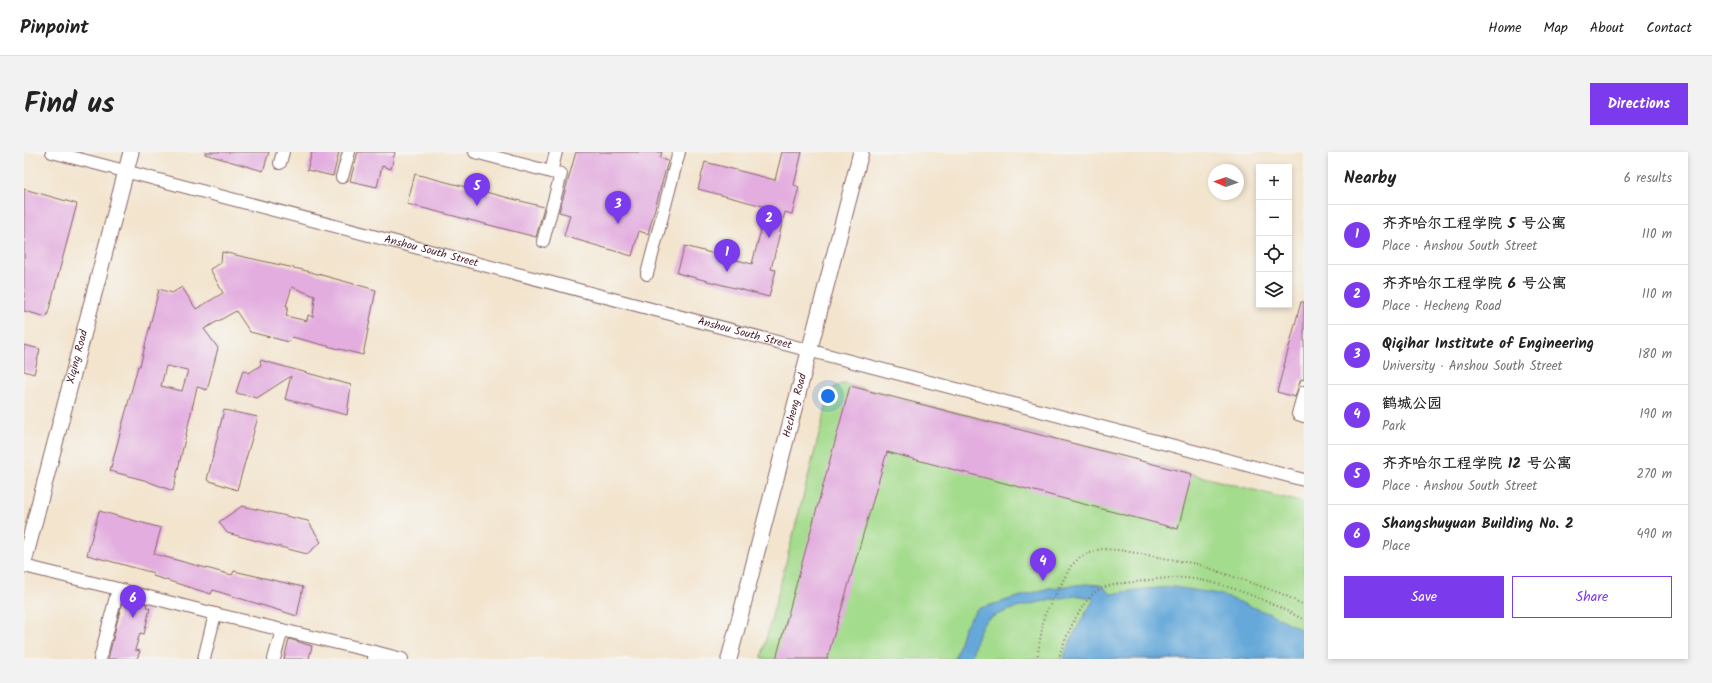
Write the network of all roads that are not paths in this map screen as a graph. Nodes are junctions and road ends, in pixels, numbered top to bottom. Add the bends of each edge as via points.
1 (52, 152) edge
2 (131, 152) edge
3 (349, 152) edge
4 (475, 152) edge
5 (556, 152) edge
6 (679, 152) edge
7 (861, 152) edge
8 (126, 171) junction
9 (551, 172) junction
10 (342, 177) dead end
11 (543, 241) dead end
12 (647, 274) dead end
13 (809, 350) junction
14 (1304, 392) edge
15 (1304, 416) edge
16 (1304, 480) edge
17 (24, 562) edge
18 (24, 566) edge
19 (118, 589) junction
20 (215, 614) junction
21 (282, 630) junction
22 (374, 656) edge
23 (100, 659) edge
24 (204, 659) edge
25 (274, 659) edge
26 (402, 659) edge
27 (729, 659) edge

1 - 8 street, Anshou South Street
2 - 8 main road, Xiqing Road
3 - 10 street
4 - 9 street
5 - 9 street
6 - 12 street
7 - 13 main road, Hecheng Road
8 - 13 street, Anshou South Street
8 - 17 main road, Xiqing Road
9 - 11 street via 561,174
13 - 16 street, Anshou South Street
13 - 27 main road, Hecheng Road
14 - 15 street via 1298,414
18 - 19 street
19 - 20 street
19 - 23 street
20 - 21 street
20 - 24 street
21 - 22 street
21 - 25 street
22 - 26 street

